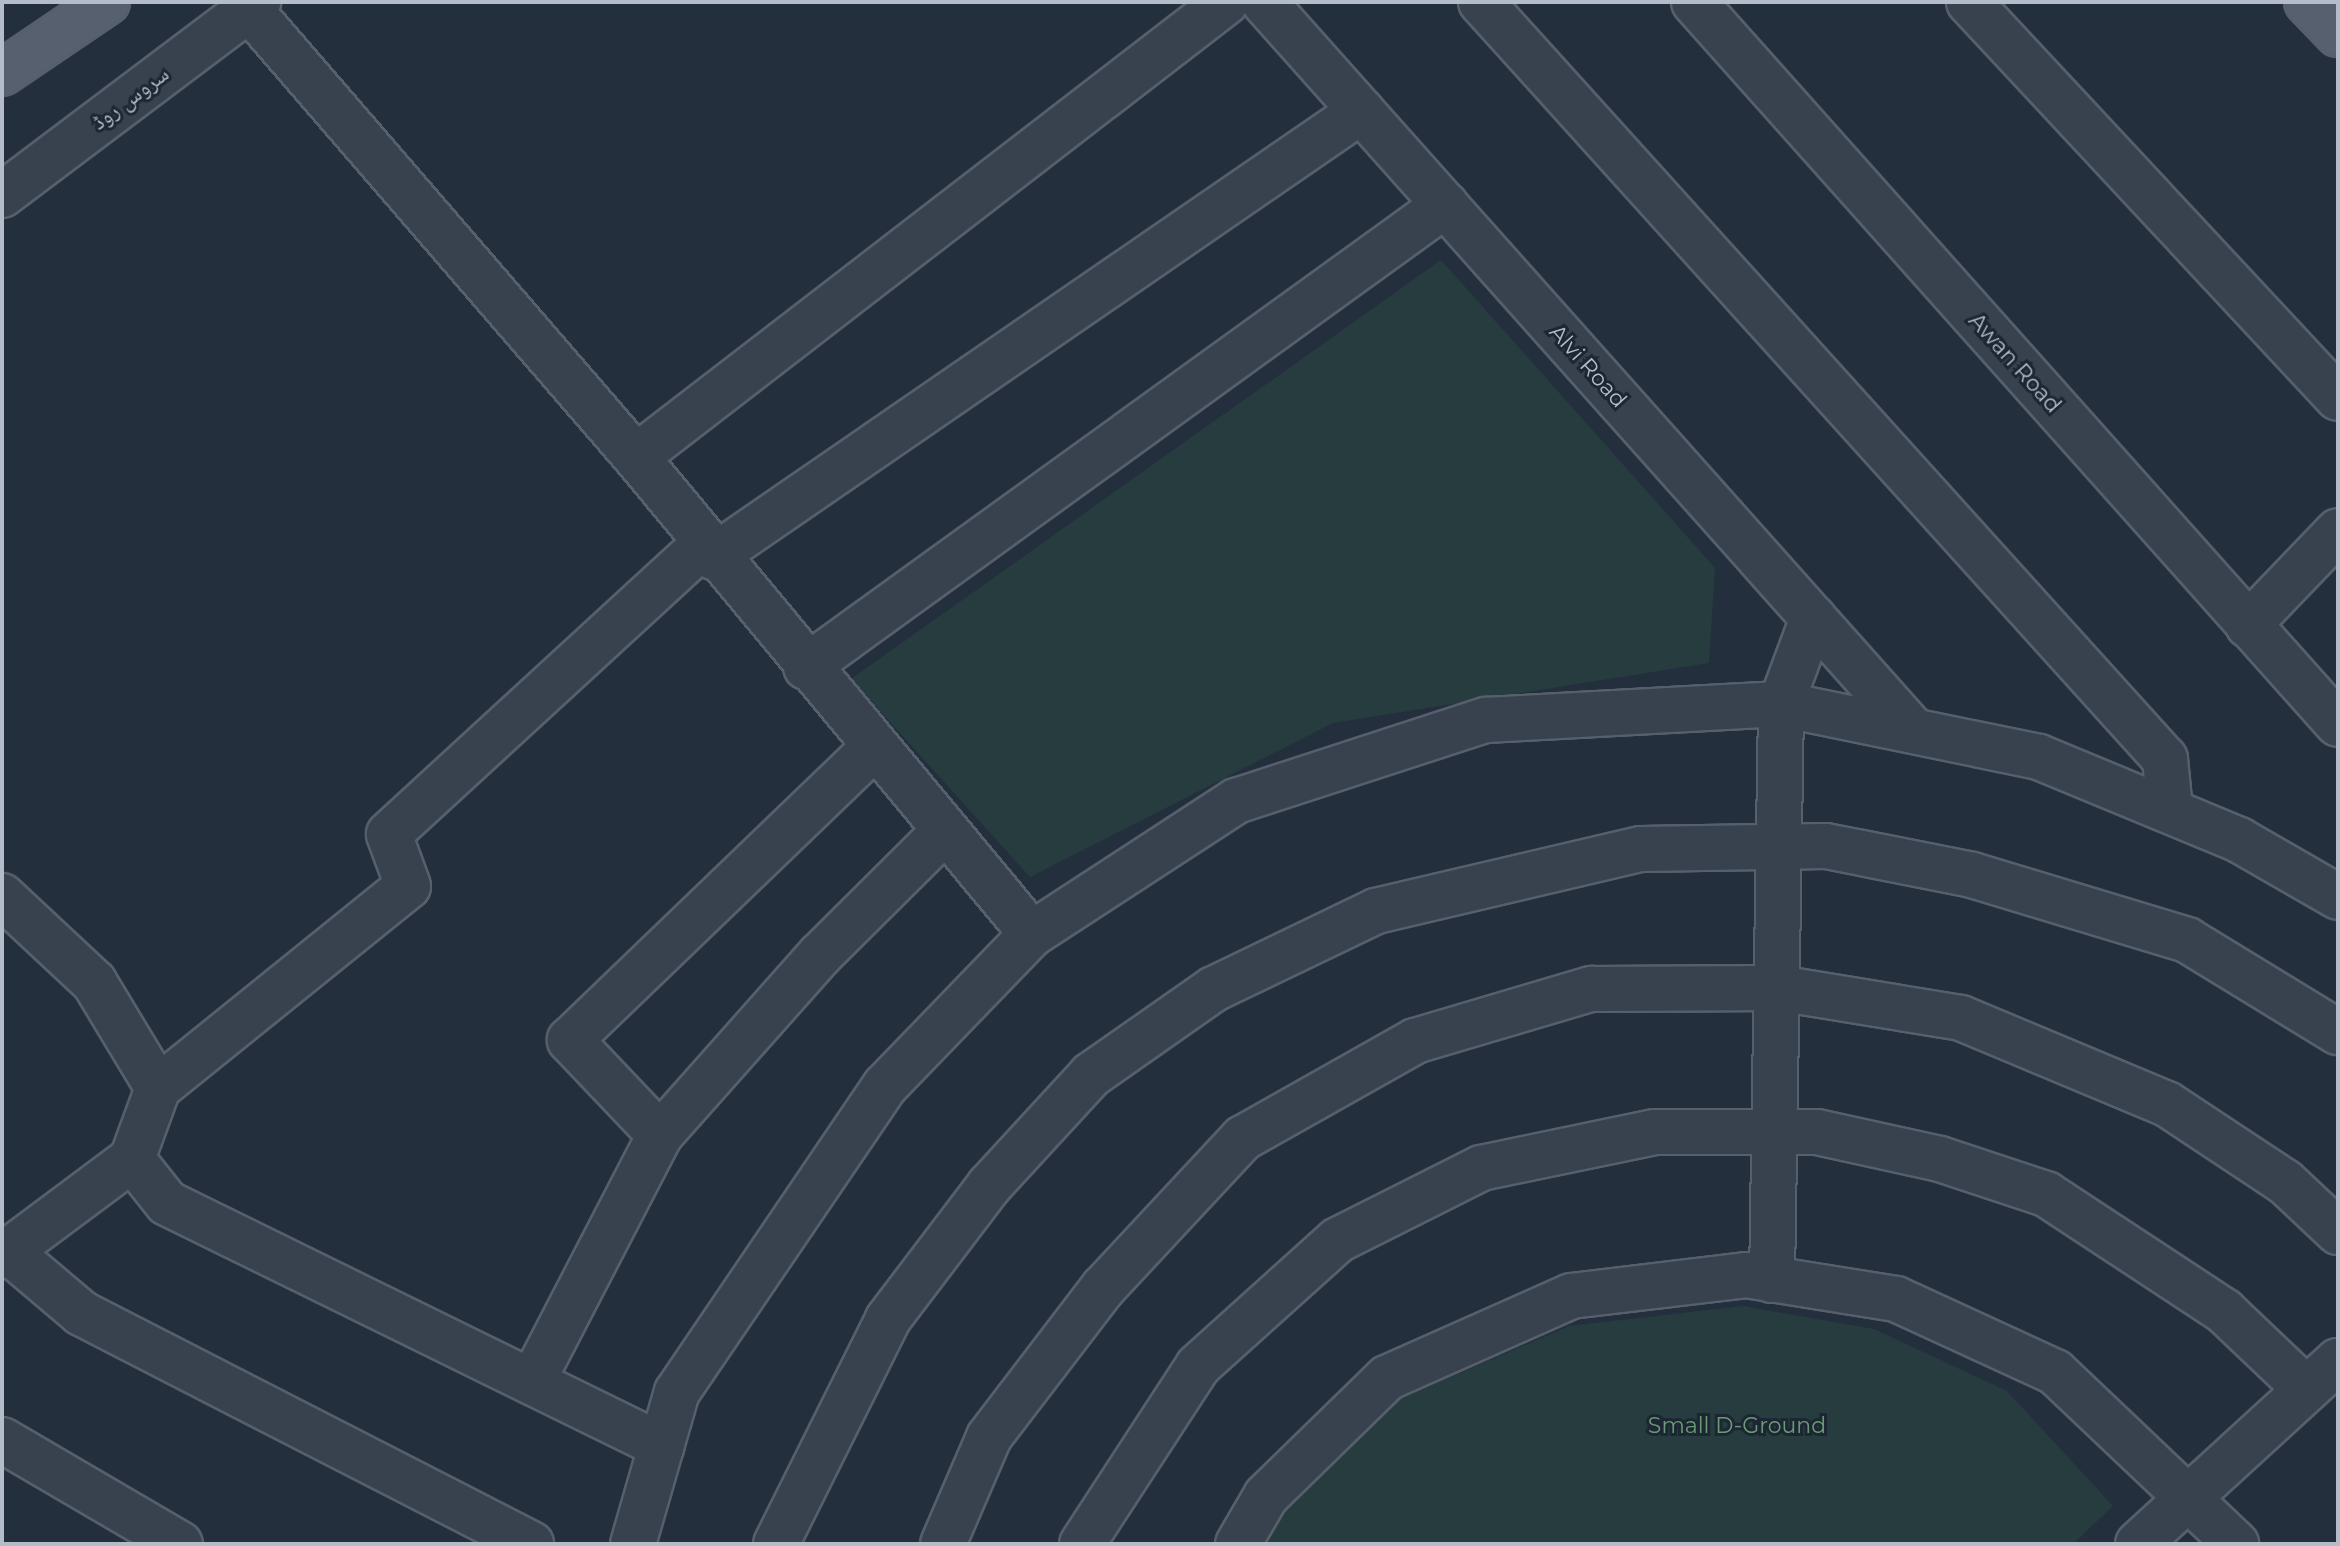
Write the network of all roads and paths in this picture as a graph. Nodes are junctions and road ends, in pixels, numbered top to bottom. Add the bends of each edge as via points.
1 (95, 2) edge
2 (107, 2) edge
3 (1226, 2) edge
4 (1264, 2) edge
5 (1481, 2) edge
6 (1694, 2) edge
7 (1969, 2) edge
8 (2307, 2) edge
9 (253, 5) edge
10 (2338, 34) edge
11 (2, 72) edge
12 (1361, 111) junction
13 (2, 195) edge
14 (1445, 205) junction
15 (2338, 398) edge
16 (636, 457) junction
17 (2338, 531) edge
18 (708, 551) junction
19 (1813, 618) junction
20 (2248, 625) junction
21 (806, 667) junction
22 (1781, 704) junction
23 (2338, 724) edge
24 (1912, 729) junction
25 (874, 747) junction
26 (2170, 810) junction
27 (945, 831) junction
28 (1773, 847) junction
29 (2, 896) edge
30 (2338, 897) edge
31 (1032, 934) junction
32 (1778, 988) junction
33 (2338, 1032) edge
34 (158, 1088) junction
35 (1775, 1129) junction
36 (660, 1135) junction
37 (132, 1159) junction
38 (2338, 1232) edge
39 (5, 1253) edge
40 (1772, 1280) junction
41 (2338, 1361) edge
42 (532, 1382) junction
43 (2306, 1389) junction
44 (2, 1440) edge
45 (662, 1446) junction
46 (2189, 1495) junction
47 (180, 1544) edge
48 (531, 1544) edge
49 (633, 1544) edge
50 (776, 1544) edge
51 (943, 1544) edge
52 (1082, 1544) edge
53 (1238, 1544) edge
54 (2138, 1544) edge
55 (2236, 1544) edge

1 - 11 main road
2 - 11 main road
3 - 16 street
4 - 12 street, Alvi Road
5 - 26 street via 2165,759
6 - 20 street, Awan Road
7 - 15 street
8 - 10 main road
9 - 13 street, سروس روڈ
9 - 16 street
12 - 14 street, Alvi Road
12 - 18 street
14 - 19 street, Alvi Road
14 - 21 street
16 - 18 street
17 - 20 street
18 - 21 street
18 - 34 street via 389,834 408,886
19 - 22 street
19 - 24 street, Alvi Road
20 - 23 street, Awan Road
21 - 25 street
22 - 24 street
22 - 28 street
22 - 31 street via 1486,720 1236,801
24 - 26 street via 2039,757
25 - 27 street
25 - 36 street via 570,1040
26 - 30 street via 2239,840
27 - 31 street
27 - 36 street via 820,955
28 - 32 street
28 - 33 street via 1826,846 1972,875 2187,940
28 - 50 street via 1641,849 1376,911 1214,989 1091,1075 989,1186 888,1319
29 - 34 street via 94,982
31 - 45 street via 885,1086 677,1392
32 - 35 street
32 - 38 street via 1961,1018 2167,1104 2285,1182
32 - 51 street via 1591,989 1415,1041 1243,1138 1103,1288 989,1437
34 - 37 street
35 - 40 street
35 - 43 street via 1940,1159 2046,1194 2224,1311
35 - 52 street via 1655,1132 1481,1168 1338,1240 1198,1366
36 - 42 street
37 - 39 street
37 - 42 street via 167,1203
39 - 48 street via 81,1313
40 - 46 street via 1896,1299 2055,1372
40 - 53 street via 1746,1275 1571,1296 1387,1378 1266,1496
41 - 43 street
42 - 45 street
43 - 46 street
44 - 47 street
45 - 49 street
46 - 54 street
46 - 55 street

